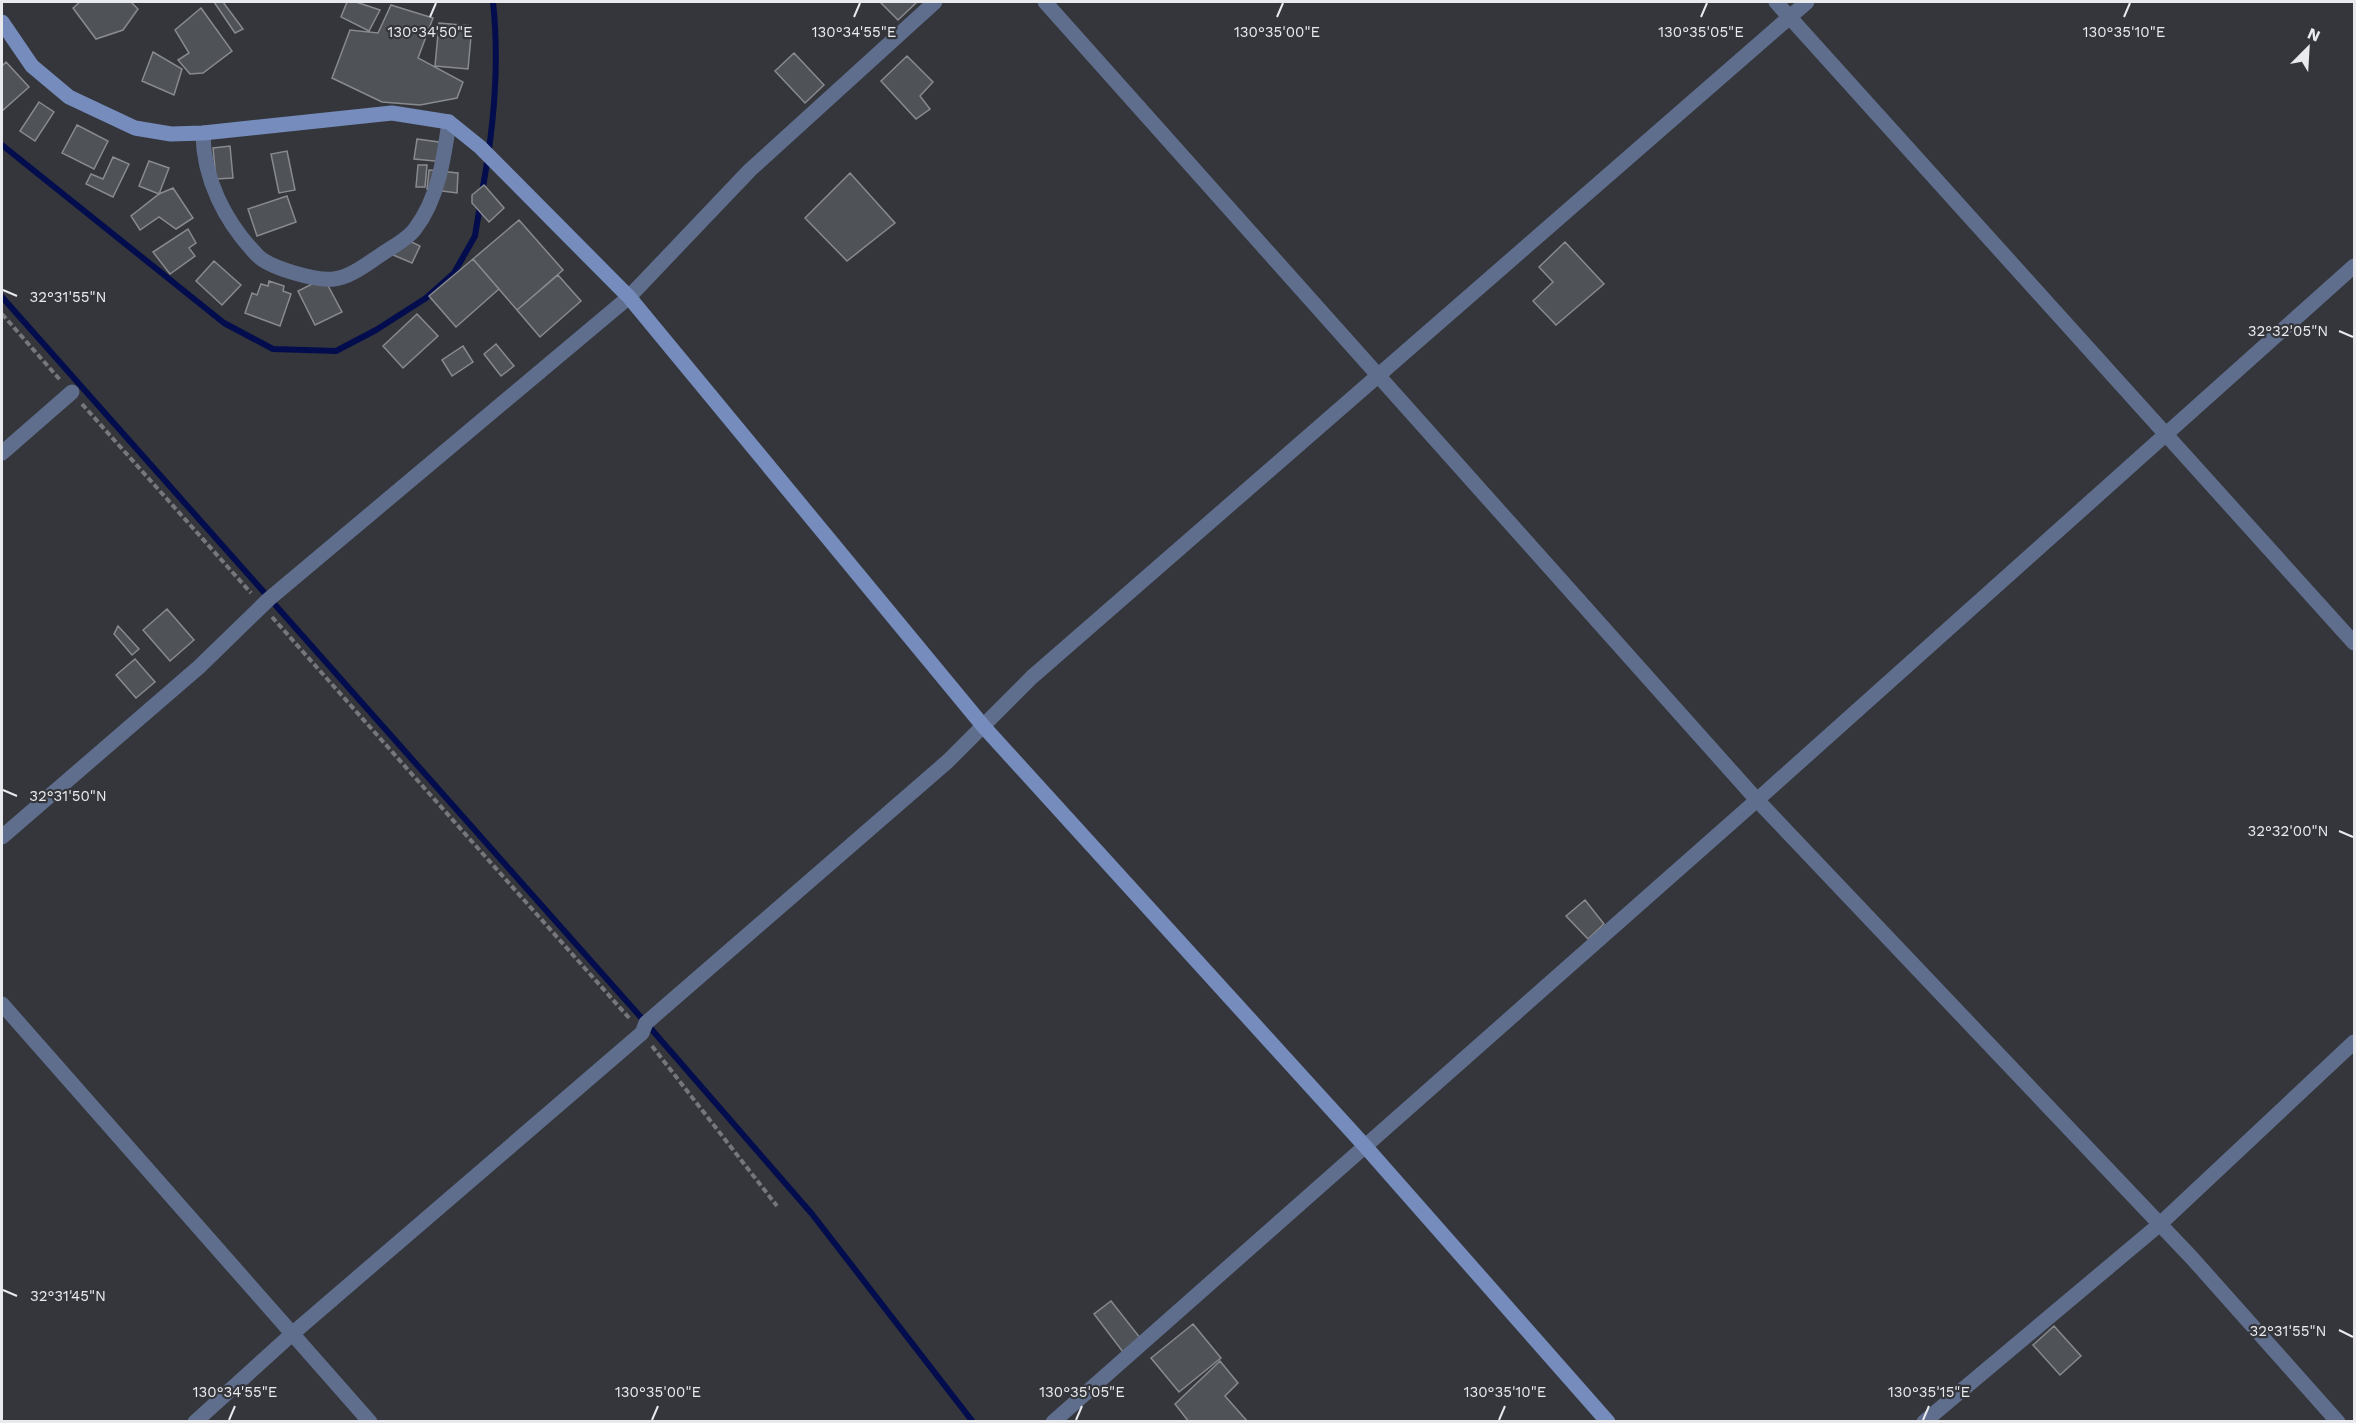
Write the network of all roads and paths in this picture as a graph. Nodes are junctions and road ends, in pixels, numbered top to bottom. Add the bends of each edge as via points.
1 (935, 2) edge
2 (1045, 2) edge
3 (1776, 2) edge
4 (1807, 2) edge
5 (1789, 17) junction
6 (2, 22) edge
7 (449, 122) junction
8 (203, 133) junction
9 (2355, 266) edge
10 (629, 297) junction
11 (2, 314) edge
12 (1378, 373) junction
13 (72, 392) junction
14 (2165, 433) junction
15 (2, 453) edge
16 (263, 606) junction
17 (2355, 643) edge
18 (984, 727) junction
19 (1757, 800) junction
20 (2, 837) edge
21 (2, 1004) edge
22 (642, 1033) junction
23 (2355, 1042) edge
24 (1364, 1145) junction
25 (777, 1206) dead end
26 (2160, 1224) junction
27 (291, 1334) junction
28 (195, 1422) edge
29 (370, 1422) edge
30 (1053, 1422) edge
31 (1608, 1422) edge
32 (1924, 1422) edge
33 (2338, 1422) edge

1 - 10 street via 750,170
2 - 12 street
3 - 5 street
4 - 5 street
5 - 12 street
5 - 14 street
6 - 8 street via 32,66 69,97 135,128 171,134
7 - 8 street via 392,113
7 - 8 street via 440,178 415,230 363,267 335,279 304,277 258,257 222,207 207,173
7 - 10 street via 480,147
9 - 14 street
10 - 16 street
10 - 18 street
11 - 13 path
12 - 18 street via 1032,677
12 - 19 street
13 - 15 street
13 - 16 path
14 - 17 street
14 - 19 street
16 - 20 street
16 - 22 path
18 - 22 street via 646,1023
18 - 24 street
19 - 24 street
19 - 26 street
21 - 27 street
22 - 25 path
22 - 27 street
23 - 26 street
24 - 30 street
24 - 31 street
26 - 32 street
26 - 33 street
27 - 28 street
27 - 29 street

